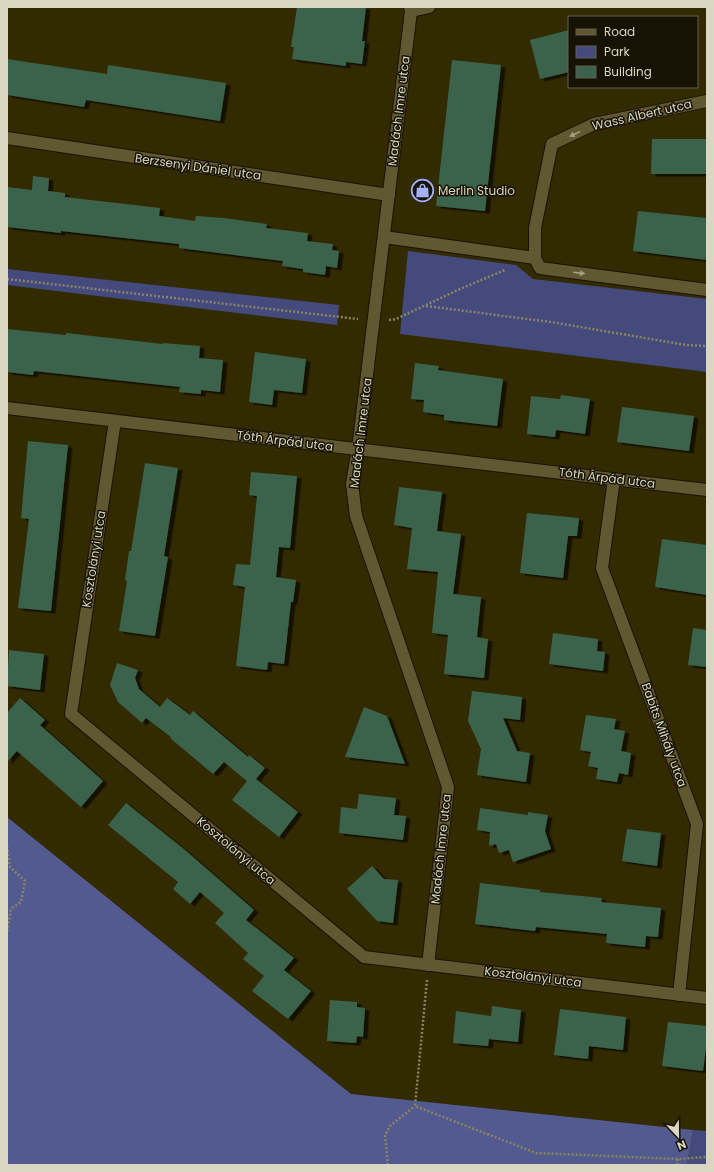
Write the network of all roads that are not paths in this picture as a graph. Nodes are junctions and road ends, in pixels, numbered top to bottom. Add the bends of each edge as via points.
1 (429, 7) edge
2 (410, 9) edge
3 (707, 101) edge
4 (7, 138) edge
5 (389, 195) junction
6 (384, 237) junction
7 (535, 258) junction
8 (707, 290) edge
9 (7, 408) edge
10 (115, 421) junction
11 (358, 449) junction
12 (614, 479) junction
13 (707, 490) edge
14 (428, 965) junction
15 (679, 995) junction
16 (707, 998) edge

1 - 2 street
2 - 5 street, Madách Imre utca
3 -> 7 street, Wass Albert utca via 594,124 552,144 535,228
4 - 5 street, Berzsenyi Dániel utca
5 - 6 street, Madách Imre utca
6 - 7 street
6 - 11 street, Madách Imre utca
7 -> 8 street via 540,268
9 - 10 street, Tóth Árpád utca
10 - 11 street, Tóth Árpád utca
10 - 14 street, Kosztolányi utca via 71,714 364,957
11 - 12 street, Tóth Árpád utca
11 - 14 street, Madách Imre utca via 352,484 356,516 448,787
12 - 13 street, Tóth Árpád utca
12 - 15 street, Babits Mihály utca via 602,568 697,824
14 - 15 street, Kosztolányi utca
15 - 16 street, Kosztolányi utca

